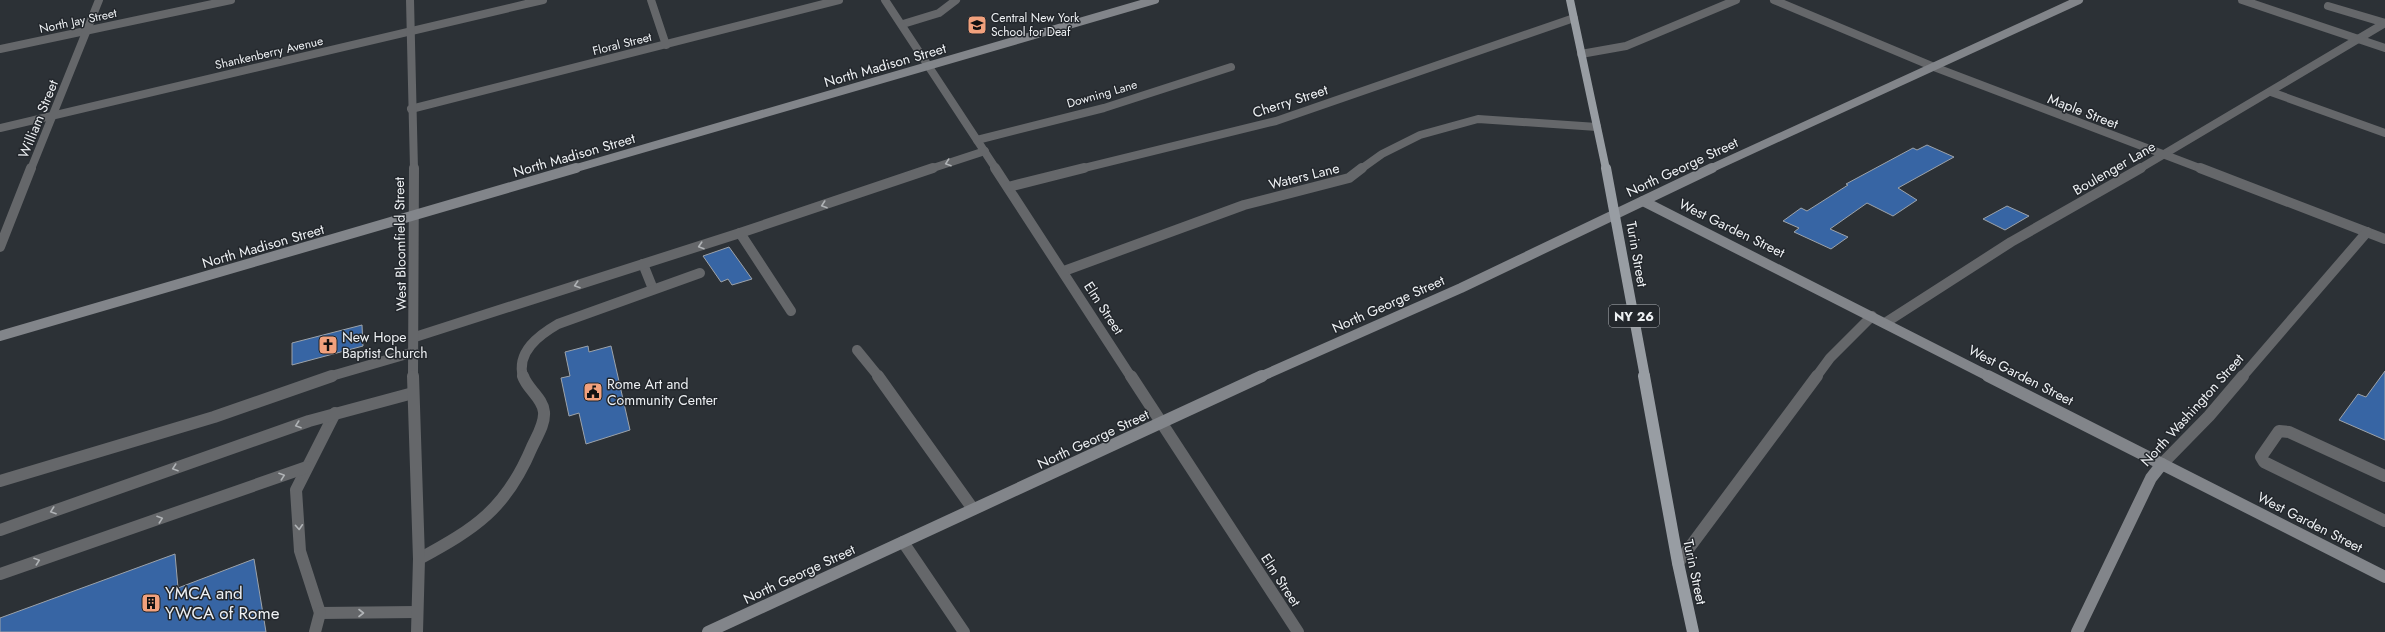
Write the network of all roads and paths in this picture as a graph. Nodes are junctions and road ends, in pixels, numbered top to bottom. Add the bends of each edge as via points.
1 (99, 0) edge
2 (231, 0) edge
3 (410, 0) edge
4 (543, 0) edge
5 (651, 0) edge
6 (839, 0) edge
7 (885, 0) edge
8 (956, 0) edge
9 (1155, 0) edge
10 (1570, 0) edge
11 (1736, 0) edge
12 (1774, 0) edge
13 (2079, 0) edge
14 (2242, 0) edge
15 (2328, 6) dead end
16 (1574, 18) junction
17 (2385, 23) edge
18 (902, 24) junction
19 (86, 31) junction
20 (409, 32) junction
21 (2358, 39) junction
22 (666, 45) junction
23 (2385, 48) edge
24 (0, 49) edge
25 (1581, 54) junction
26 (930, 66) junction
27 (1231, 67) dead end
28 (1934, 67) junction
29 (2271, 92) junction
30 (411, 109) junction
31 (54, 116) junction
32 (1597, 127) junction
33 (0, 128) edge
34 (2385, 133) edge
35 (977, 140) junction
36 (985, 151) junction
37 (2163, 156) junction
38 (1008, 187) junction
39 (1643, 201) junction
40 (1615, 213) junction
41 (415, 214) junction
42 (2367, 232) junction
43 (740, 233) junction
44 (2385, 239) edge
45 (0, 247) edge
46 (643, 264) junction
47 (1064, 271) junction
48 (700, 273) dead end
49 (653, 289) junction
50 (791, 310) dead end
51 (1872, 316) junction
52 (1885, 322) junction
53 (0, 336) edge
54 (415, 337) junction
55 (857, 350) dead end
56 (414, 352) junction
57 (414, 393) junction
58 (335, 413) junction
59 (1162, 422) junction
60 (2162, 464) junction
61 (307, 467) junction
62 (2385, 476) edge
63 (0, 481) edge
64 (973, 510) junction
65 (2385, 521) edge
66 (0, 530) edge
67 (904, 542) junction
68 (419, 560) junction
69 (1678, 563) junction
70 (0, 574) edge
71 (2385, 577) edge
72 (416, 612) junction
73 (320, 613) junction
74 (315, 632) edge
75 (417, 632) edge
76 (708, 632) edge
77 (964, 632) edge
78 (1298, 632) edge
79 (1694, 632) edge
80 (2077, 632) edge

1 - 19 street, William Street
2 - 19 street, North Jay Street
3 - 20 street, West Bloomfield Street
4 - 20 street, Shankenberry Avenue
5 - 22 street
6 - 22 street, Floral Street
7 - 18 street, Elm Street
8 - 18 street via 947,9 930,17
9 - 26 street, North Madison Street
10 - 16 main road, Turin Street / NY 26
11 - 25 street via 1626,46
12 - 28 street, Maple Street
13 - 28 street, North George Street
14 - 21 street
15 - 17 street
16 - 25 main road, Turin Street / NY 26
16 - 38 street, Cherry Street via 1276,121
17 - 21 street, Boulenger Lane
18 - 26 street, Elm Street
19 - 24 street, North Jay Street
19 - 31 street, William Street
20 - 30 street, West Bloomfield Street
20 - 31 street, Shankenberry Avenue
21 - 23 street
21 - 29 street, Boulenger Lane
22 - 30 street, Floral Street
25 - 32 main road, Turin Street / NY 26
26 - 35 street, Elm Street
26 - 41 street, North Madison Street
27 - 35 street, Downing Lane via 1104,108
28 - 37 street, Maple Street
28 - 39 street, North George Street
29 - 34 street
29 - 37 street, Boulenger Lane
30 - 41 street, West Bloomfield Street
31 - 33 street, Shankenberry Avenue
31 - 45 street, William Street
32 - 40 main road, Turin Street / NY 26
32 - 47 street, Waters Lane via 1478,119 1420,135 1382,154 1349,178 1244,205
35 - 36 street, Elm Street
36 - 38 street, Elm Street
36 -> 43 street
37 - 42 street, Maple Street
37 - 52 street, Boulenger Lane via 2011,242
38 - 47 street, Elm Street
39 - 40 street, North George Street
39 - 51 street, West Garden Street
40 - 59 street, North George Street via 1461,288
40 - 69 main road, Turin Street / NY 26
41 - 53 street, North Madison Street
41 - 54 street, West Bloomfield Street
42 - 44 street, Maple Street
42 - 60 street, North Washington Street via 2209,416
43 -> 46 street
43 - 50 street
46 - 49 street
46 -> 54 street
47 - 59 street, Elm Street
48 - 49 street
49 - 68 street via 567,319 533,341 524,355 521,368 525,382 541,403 544,413 521,473 509,494 490,515 471,531
51 - 52 street, West Garden Street
51 - 69 street via 1830,358
52 - 60 street, West Garden Street
54 - 56 street, West Bloomfield Street
55 - 64 street via 894,396
56 - 57 street, West Bloomfield Street
56 - 63 street via 301,385 214,417
57 - 58 street
57 - 68 street, West Bloomfield Street
58 - 61 street
58 -> 66 street
59 - 64 street, North George Street
59 - 78 street, Elm Street
60 - 71 street, West Garden Street
60 - 80 street, North Washington Street via 2151,478
70 -> 61 street
61 -> 73 street via 296,490 300,551
62 - 65 street via 2290,432 2279,431 2261,456 2264,462
64 - 67 street, North George Street
67 - 76 street, North George Street
67 - 77 street
68 - 72 street, West Bloomfield Street
69 - 79 main road, Turin Street / NY 26
73 -> 72 street
72 - 75 street, West Bloomfield Street
73 - 74 street

